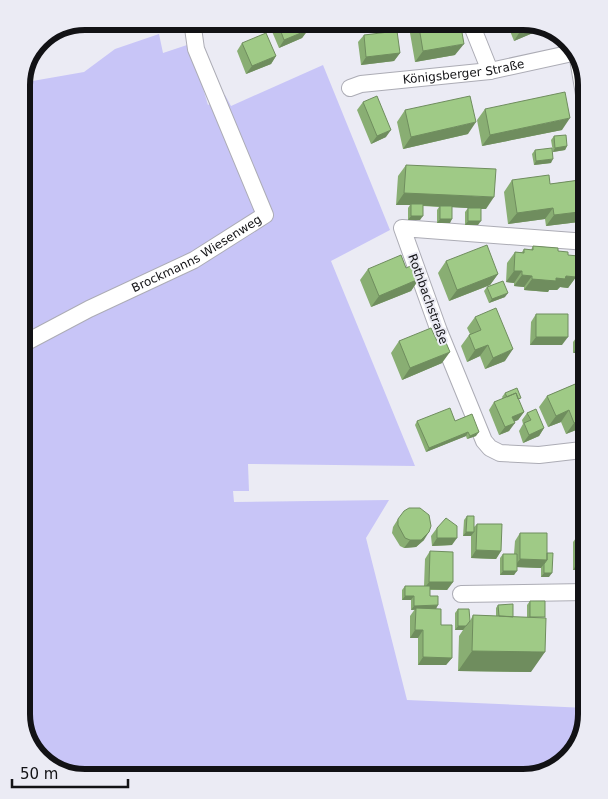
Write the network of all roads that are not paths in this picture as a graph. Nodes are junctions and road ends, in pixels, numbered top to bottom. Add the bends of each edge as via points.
1 (193, 30) edge
2 (474, 30) edge
3 (569, 54) edge
4 (490, 71) junction
5 (350, 88) dead end
6 (578, 241) edge
7 (30, 339) edge
8 (578, 450) edge
9 (578, 592) edge
10 (460, 594) dead end

1 - 7 street, Brockmanns Wiesenweg via 196,49 265,215 194,260
2 - 4 street
3 - 4 street, Königsberger Straße
4 - 5 street, Königsberger Straße via 361,84
6 - 8 street, Rothbachstraße via 402,228 484,441 500,454 539,455
9 - 10 street

